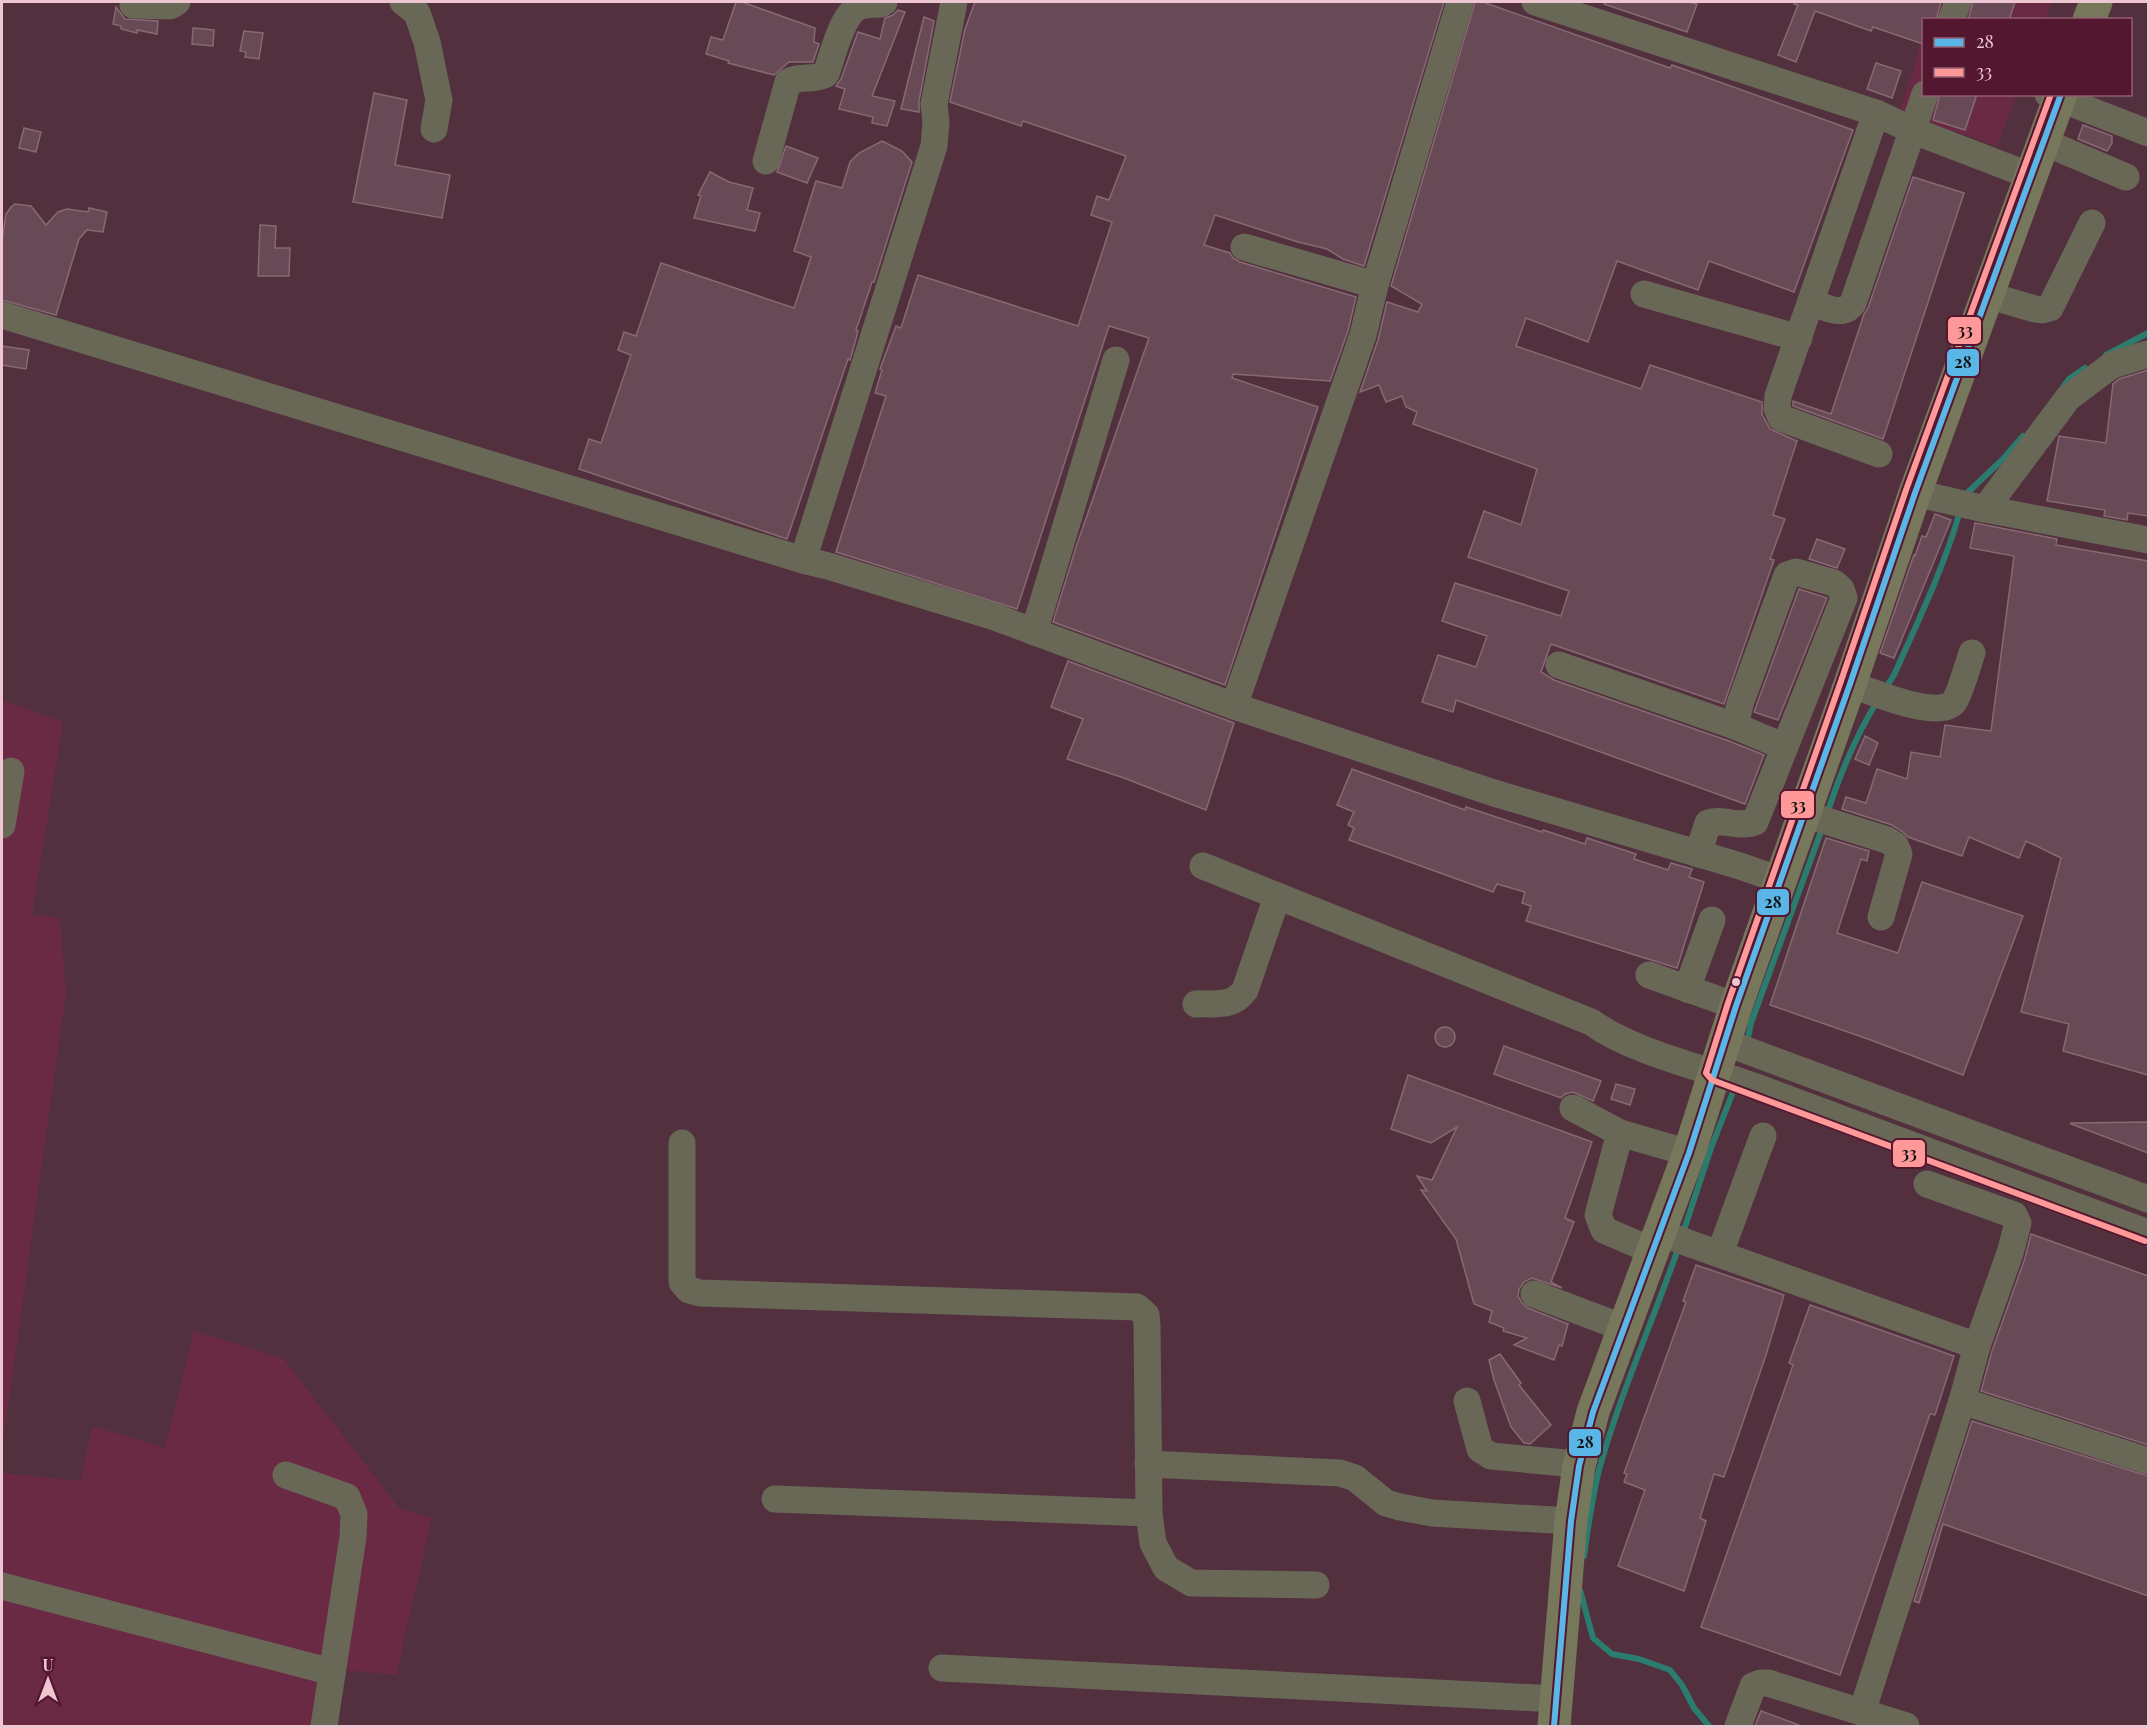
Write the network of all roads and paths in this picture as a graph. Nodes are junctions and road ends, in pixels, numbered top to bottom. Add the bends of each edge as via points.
1 (177, 2) edge
2 (403, 2) edge
3 (884, 2) edge
4 (954, 2) edge
5 (1460, 2) edge
6 (1535, 2) edge
7 (1958, 2) edge
8 (2096, 2) edge
9 (133, 5) dead end
10 (1952, 18) edge
11 (2090, 18) edge
12 (1924, 96) edge
13 (2057, 96) edge
14 (1876, 113) junction
15 (434, 129) dead end
16 (1914, 131) junction
17 (2148, 133) edge
18 (2044, 142) junction
19 (766, 161) dead end
20 (2031, 176) junction
21 (2126, 177) dead end
22 (2092, 223) dead end
23 (1244, 247) dead end
24 (1375, 285) junction
25 (1644, 294) dead end
26 (1987, 295) junction
27 (1811, 302) junction
28 (2, 315) edge
29 (1798, 338) junction
30 (2148, 354) edge
31 (1116, 360) dead end
32 (1879, 454) dead end
33 (1928, 496) junction
34 (1976, 507) junction
35 (2148, 540) edge
36 (803, 560) junction
37 (1034, 632) junction
38 (1972, 653) dead end
39 (1559, 665) dead end
40 (1871, 691) junction
41 (1234, 706) junction
42 (1735, 726) junction
43 (1785, 747) junction
44 (11, 771) dead end
45 (1818, 819) junction
46 (2, 825) edge
47 (1698, 854) junction
48 (1203, 866) dead end
49 (1780, 880) junction
50 (1278, 897) junction
51 (1881, 917) dead end
52 (1712, 920) dead end
53 (1649, 975) dead end
54 (1687, 989) junction
55 (1196, 1004) dead end
56 (1736, 1006) junction
57 (1736, 1063) junction
58 (1573, 1108) dead end
59 (1620, 1133) junction
60 (1763, 1136) dead end
61 (682, 1143) dead end
62 (1689, 1153) junction
63 (1927, 1184) dead end
64 (2148, 1199) edge
65 (2148, 1233) edge
66 (1668, 1241) junction
67 (1720, 1252) junction
68 (1534, 1294) dead end
69 (1624, 1328) junction
70 (1977, 1346) junction
71 (1467, 1401) dead end
72 (1962, 1401) junction
73 (2148, 1461) edge
74 (1148, 1464) junction
75 (1579, 1466) junction
76 (286, 1475) dead end
77 (774, 1499) dead end
78 (1149, 1513) junction
79 (1571, 1521) junction
80 (1316, 1585) dead end
81 (2, 1586) edge
82 (942, 1668) dead end
83 (332, 1672) junction
84 (1862, 1712) junction
85 (1556, 1713) edge
86 (324, 1726) edge
87 (1738, 1726) edge
88 (1906, 1726) edge

1 - 9 street via 170,6
2 - 15 street via 417,13 427,42 439,100
3 - 19 street via 857,8 847,16 826,74 788,82
4 - 36 street via 934,104 934,146
5 - 24 street
6 - 14 street
7 - 10 street
8 - 11 main road
12 - 16 street
13 - 17 street
13 - 18 main road
14 - 16 street
14 - 27 street
16 - 20 street
16 - 27 street via 1849,310 1843,312
18 - 20 main road
18 - 21 street
20 - 26 main road
22 - 26 street via 2050,308 2035,309
23 - 24 street
24 - 41 street via 1363,335
25 - 29 street
26 - 33 main road
27 - 29 street
28 - 36 street
29 - 32 street via 1778,396 1778,414
30 - 34 street via 2112,365 2068,398
31 - 37 street
33 - 34 street
33 - 40 main road
34 - 35 street
36 - 37 street
37 - 41 street
38 - 40 street via 1954,702 1945,708 1929,709
39 - 42 street
40 - 45 main road
41 - 47 street via 1494,794
42 - 43 street
42 - 43 street via 1787,575 1796,572 1834,583 1844,598
43 - 47 street via 1755,822 1708,823
44 - 46 street
45 - 49 main road
45 - 51 street via 1895,845 1899,854
47 - 49 street
48 - 50 street
49 - 56 main road
50 - 55 street via 1239,999
50 - 57 street via 1676,1060
52 - 54 street
53 - 54 street
54 - 56 street
56 - 57 main road
57 - 62 main road
57 - 64 street
57 - 65 street
58 - 59 street
59 - 62 street
59 - 66 street via 1598,1215 1600,1222 1604,1230
60 - 67 street
61 - 74 street via 682,1282 689,1290 1137,1307 1146,1315 1148,1325
62 - 66 main road
63 - 70 street via 2014,1215 2018,1223
66 - 67 street
66 - 69 main road
67 - 70 street
68 - 69 street
69 - 75 main road via 1593,1412
70 - 72 street
71 - 75 street via 1480,1449 1491,1456
72 - 73 street
72 - 84 street
74 - 78 street
74 - 79 street via 1340,1473 1355,1478 1386,1503 1400,1507 1432,1513
75 - 79 main road
76 - 83 street via 347,1497 354,1514
77 - 78 street
78 - 80 street via 1153,1543 1166,1568 1191,1583
79 - 85 main road
81 - 83 street
82 - 85 street
83 - 86 street
84 - 87 street via 1761,1683 1753,1686
84 - 88 street

